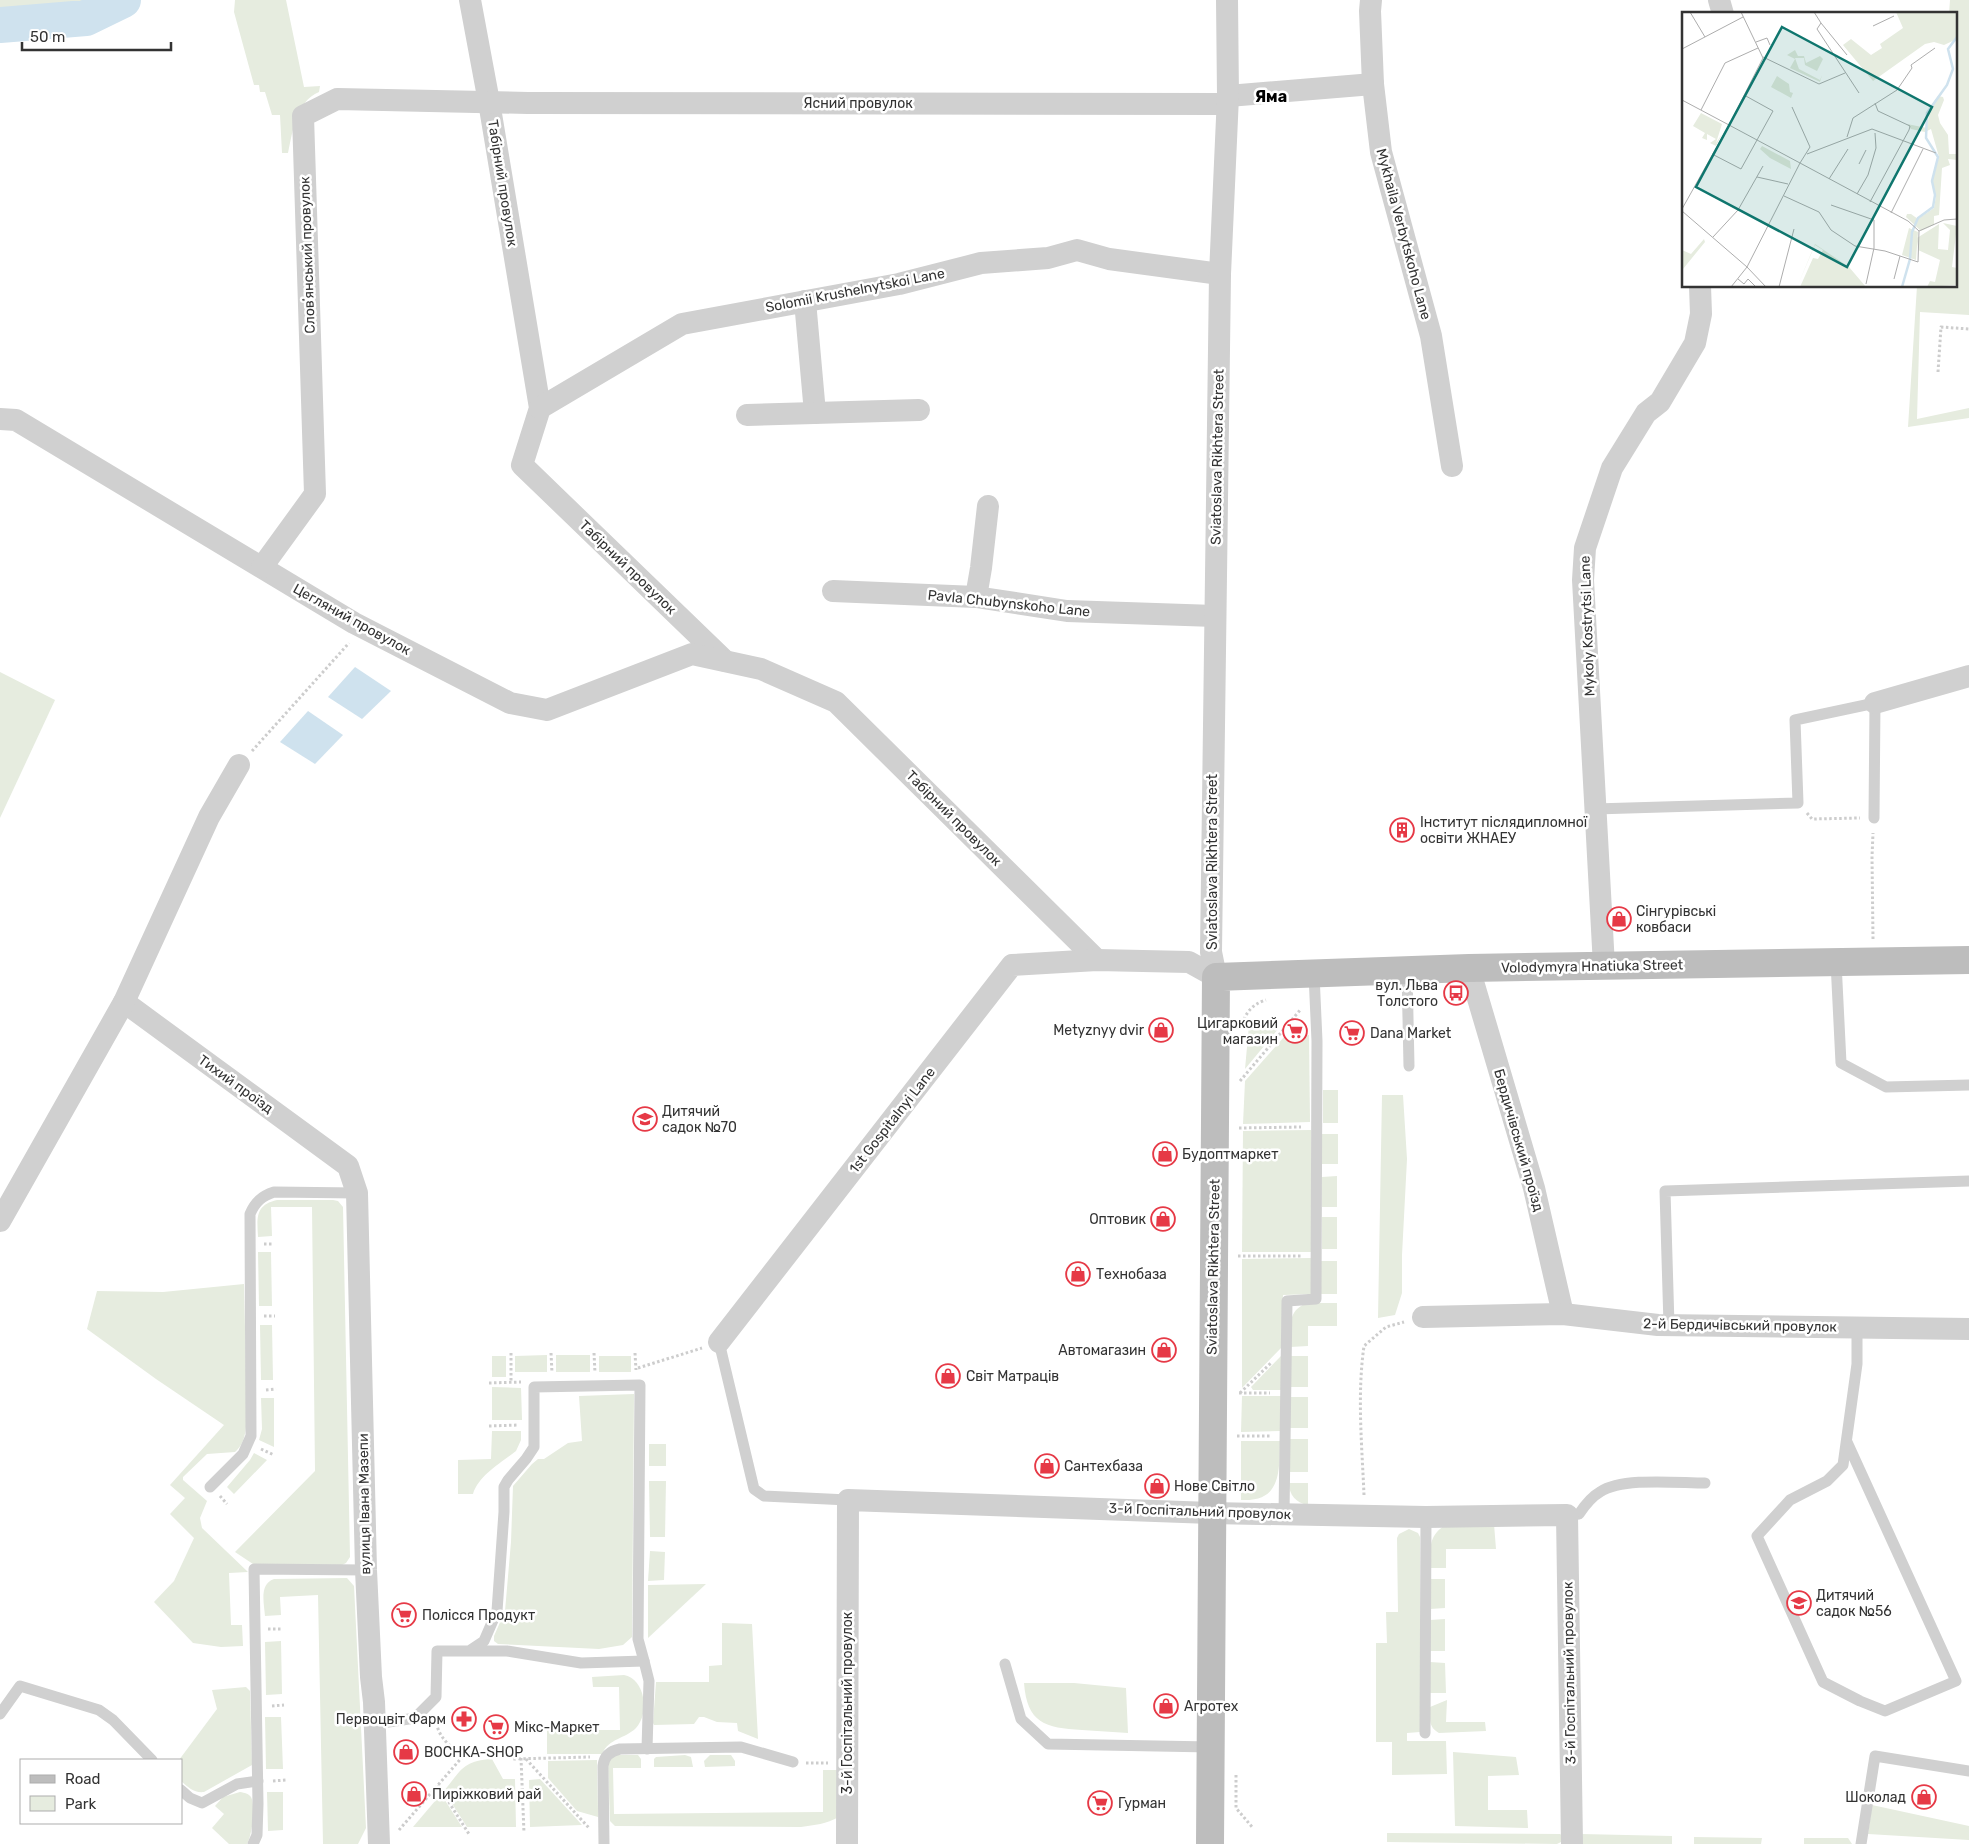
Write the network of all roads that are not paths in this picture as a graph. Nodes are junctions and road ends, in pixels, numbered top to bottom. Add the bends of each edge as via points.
1 (470, 0) edge
2 (1227, 0) edge
3 (1371, 0) edge
4 (1373, 84) junction
5 (1228, 100) junction
6 (489, 102) junction
7 (1220, 274) junction
8 (1700, 288) edge
9 (805, 301) junction
10 (540, 408) junction
11 (919, 410) dead end
12 (815, 413) junction
13 (747, 415) dead end
14 (0, 418) edge
15 (1452, 466) dead end
16 (988, 506) dead end
17 (262, 567) junction
18 (833, 591) dead end
19 (976, 597) junction
20 (1215, 616) junction
21 (725, 661) junction
22 (1969, 676) edge
23 (1875, 703) junction
24 (239, 765) road end
25 (1594, 810) junction
26 (1874, 818) road end
27 (1097, 960) junction
28 (1969, 960) edge
29 (1836, 962) junction
30 (1604, 966) junction
31 (1469, 968) junction
32 (1407, 970) junction
33 (1216, 977) junction
34 (1314, 985) junction
35 (124, 1002) junction
36 (1409, 1066) dead end
37 (1969, 1085) edge
38 (348, 1166) joint
39 (1969, 1181) edge
40 (357, 1192) junction
41 (0, 1221) edge
42 (1563, 1314) junction
43 (1422, 1317) road end
44 (1669, 1325) junction
45 (1857, 1328) junction
46 (1969, 1329) edge
47 (719, 1342) joint
48 (1847, 1442) junction
49 (1705, 1483) dead end
50 (210, 1487) dead end
51 (848, 1500) junction
52 (1211, 1513) junction
53 (1284, 1514) junction
54 (1567, 1515) junction
55 (1426, 1517) junction
56 (366, 1570) junction
57 (469, 1651) junction
58 (644, 1661) junction
59 (1005, 1664) dead end
60 (0, 1714) edge
61 (375, 1724) junction
62 (1425, 1733) dead end
63 (1212, 1747) junction
64 (647, 1749) junction
65 (151, 1759) edge
66 (793, 1762) road end
67 (1969, 1771) edge
68 (258, 1781) junction
69 (182, 1791) edge
70 (253, 1844) edge
71 (378, 1844) edge
72 (604, 1844) edge
73 (847, 1844) edge
74 (1210, 1844) edge
75 (1572, 1844) edge
76 (1862, 1844) edge

1 - 6 street, Табірний провулок
2 - 5 street, Sviatoslava Rikhtera Street
3 - 4 street, Mykhaila Verbytskoho Lane
4 - 5 street, Ясний провулок
4 - 15 street, Mykhaila Verbytskoho Lane via 1381,152 1431,336
5 - 6 street, Ясний провулок
5 - 7 street, Sviatoslava Rikhtera Street
6 - 10 street, Табірний провулок
6 - 17 street, Словʼянський провулок via 338,99 302,116 315,494
7 - 9 street, Solomii Krushelnytskoi Lane via 1108,259 1077,250 1048,258 982,263 899,284
7 - 20 street, Sviatoslava Rikhtera Street
8 - 25 street, Mykoly Kostrytsi Lane via 1701,314 1695,343 1660,402 1646,413 1612,468 1585,548 1583,580
9 - 10 street, Solomii Krushelnytskoi Lane via 682,324
9 - 12 street
10 - 21 street, Табірний провулок via 522,465
11 - 12 street
12 - 13 street
14 - 17 street, Цегляний провулок via 16,420
16 - 19 street
17 - 21 street, Цегляний провулок via 363,627 510,703 548,710 692,654
18 - 19 street, Pavla Chubynskoho Lane
19 - 20 street, Pavla Chubynskoho Lane via 1067,611
20 - 33 street, Sviatoslava Rikhtera Street via 1211,952
21 - 27 street, Табірний провулок via 761,669 836,702
22 - 23 street
23 - 25 lane via 1795,720 1798,803
23 - 26 lane
24 - 35 street via 209,817
25 - 30 street, Mykoly Kostrytsi Lane
27 - 33 street, 1st Gospitalnyi Lane via 1189,962
27 - 47 street, 1st Gospitalnyi Lane via 1012,965
28 - 29 main road, Volodymyra Hnatiuka Street
29 - 30 main road, Volodymyra Hnatiuka Street
29 - 37 lane via 1841,1063 1886,1087
30 - 31 main road, Volodymyra Hnatiuka Street
31 - 32 main road, Volodymyra Hnatiuka Street
31 - 42 street, Бердичівський проїзд via 1534,1188
32 - 34 main road, Volodymyra Hnatiuka Street
32 - 36 lane
33 - 34 main road, Volodymyra Hnatiuka Street
33 - 52 main road, Sviatoslava Rikhtera Street
34 - 53 lane via 1316,1299 1287,1301
35 - 38 street, Тихий проїзд
35 - 41 street
38 - 40 street, вулиця Івана Мазепи
39 - 44 lane via 1665,1191
40 - 50 lane via 274,1192 265,1195 252,1207 251,1436 243,1454
40 - 56 street, вулиця Івана Мазепи
42 - 43 street, 2-й Бердичівський провулок
42 - 44 street, 2-й Бердичівський провулок
44 - 45 street, 2-й Бердичівський провулок
45 - 46 street, 2-й Бердичівський провулок
45 - 48 lane via 1857,1364
47 - 51 lane via 754,1489 764,1496
48 - 48 lane via 1843,1465 1827,1481 1790,1500 1757,1536 1823,1682 1885,1711 1956,1680
49 - 54 lane via 1631,1483 1609,1487 1590,1499 1579,1514
51 - 52 street, 3-й Госпітальний провулок
51 - 73 street, 3-й Госпітальний провулок
52 - 53 street, 3-й Госпітальний провулок
52 - 63 main road, Sviatoslava Rikhtera Street
53 - 55 street, 3-й Госпітальний провулок
54 - 55 street, 3-й Госпітальний провулок
54 - 75 street, 3-й Госпітальний провулок
55 - 62 lane
56 - 61 street, вулиця Івана Мазепи
56 - 68 lane via 254,1569
57 - 58 lane via 507,1651 581,1663
57 - 58 lane via 484,1641 497,1611 504,1487 534,1447 534,1387 640,1385 638,1639
57 - 61 lane via 437,1651 436,1697 417,1716
58 - 64 lane via 649,1681
59 - 63 lane via 1021,1719 1048,1744
60 - 65 lane via 20,1686 99,1710
61 - 71 street, вулиця Івана Мазепи
63 - 74 main road, Sviatoslava Rikhtera Street
64 - 66 lane via 741,1747
64 - 72 lane via 614,1750 606,1757 603,1766
67 - 76 lane via 1875,1756
68 - 69 lane via 237,1784 202,1803
68 - 70 lane via 257,1834

